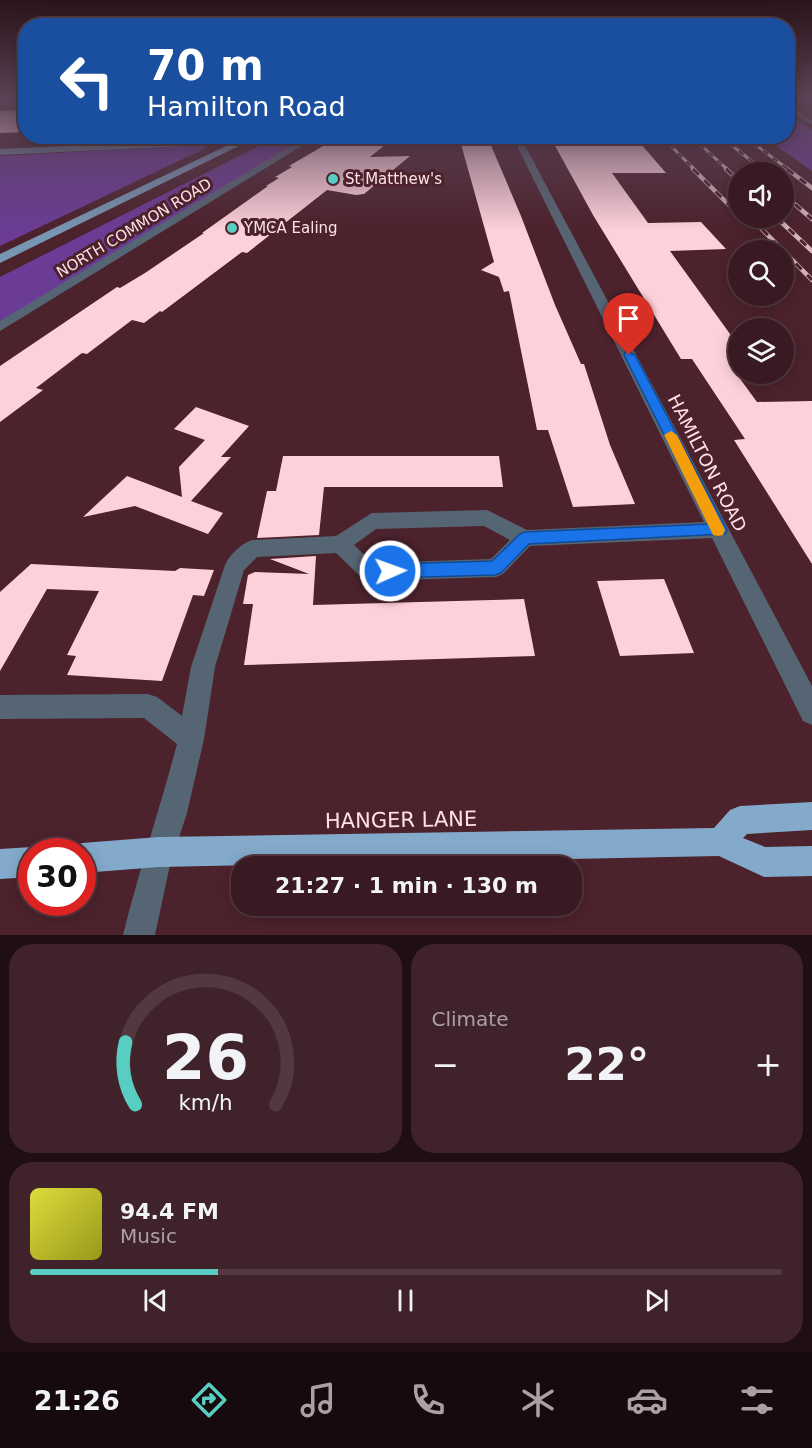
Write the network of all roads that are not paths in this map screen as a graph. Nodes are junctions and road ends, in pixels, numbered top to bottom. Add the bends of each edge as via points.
1 (178, 144) edge
2 (238, 144) edge
3 (301, 144) edge
4 (520, 144) edge
5 (0, 152) edge
6 (0, 259) edge
7 (0, 327) edge
8 (719, 530) junction
9 (525, 538) junction
10 (340, 544) junction
11 (0, 707) edge
12 (812, 711) edge
13 (191, 739) junction
14 (812, 816) edge
15 (720, 842) junction
16 (159, 852) junction
17 (96, 857) edge
18 (812, 861) edge
19 (18, 863) edge
20 (0, 864) edge
21 (139, 935) edge

1 - 5 street
2 - 6 main road
3 - 7 street, NORTH COMMON ROAD
4 - 8 street, HAMILTON ROAD
8 - 9 street
8 - 12 street, HAMILTON ROAD
9 - 10 street via 487,518 372,521
9 - 10 street via 495,568 369,572
10 - 13 street via 252,549 235,565 203,667
11 - 13 street via 148,706
13 - 16 street
14 - 15 highway via 740,819
15 - 16 highway, HANGER LANE
15 - 18 highway, HANGER LANE via 764,862
16 - 17 highway, HANGER LANE
16 - 21 street
19 - 20 highway

